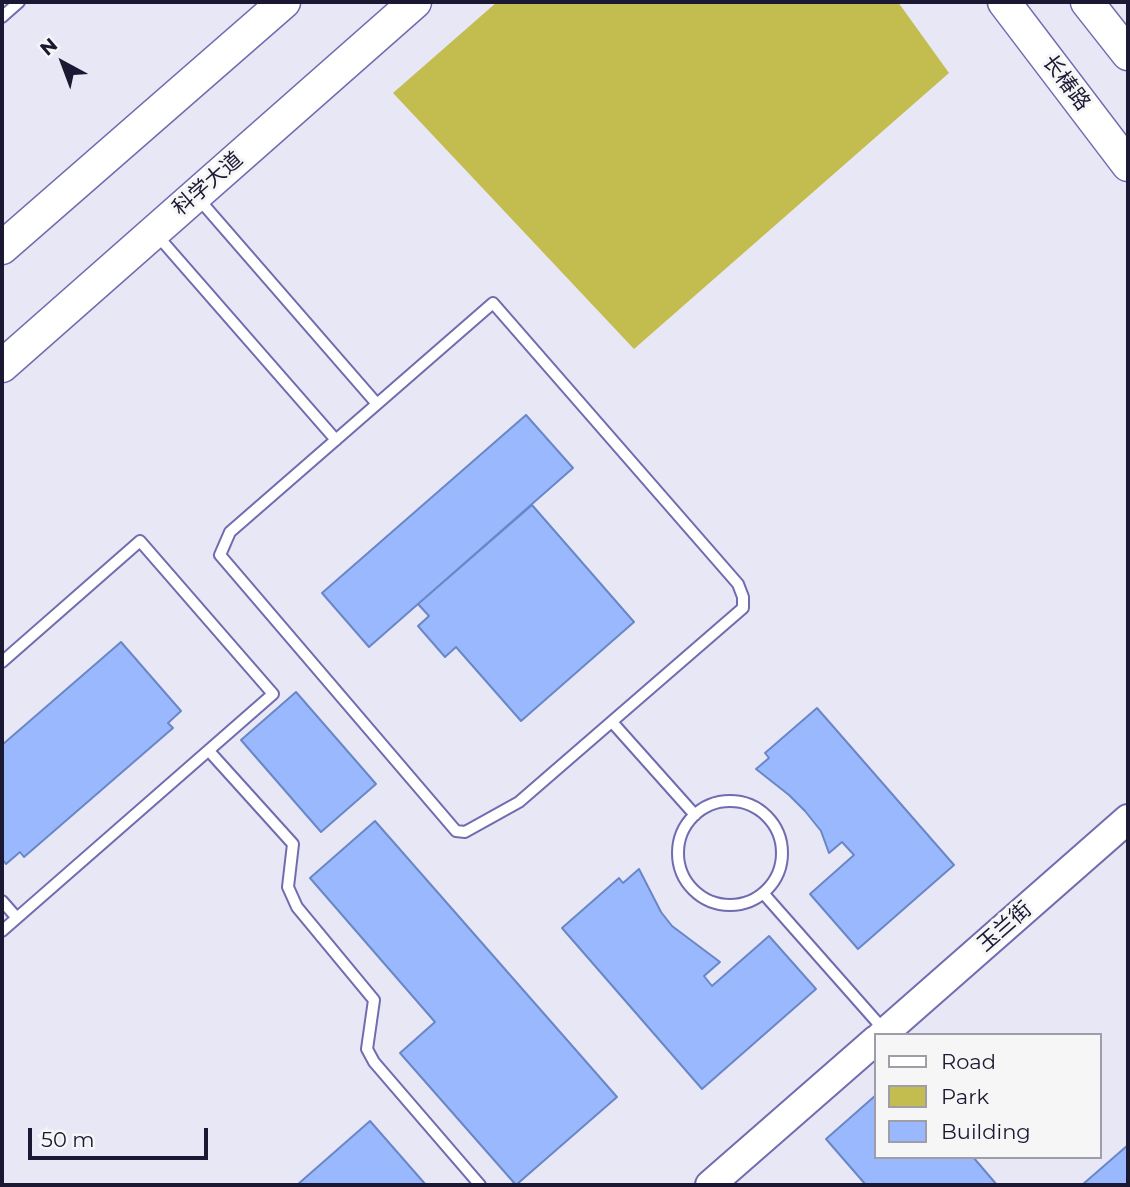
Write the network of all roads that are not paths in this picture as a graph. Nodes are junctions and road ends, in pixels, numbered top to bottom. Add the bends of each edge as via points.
1 (19, 2) edge
2 (284, 2) edge
3 (415, 2) edge
4 (1004, 2) edge
5 (1087, 2) edge
6 (2, 17) edge
7 (1128, 54) edge
8 (1128, 165) edge
9 (195, 195) junction
10 (154, 232) junction
11 (2, 248) edge
12 (2, 366) edge
13 (377, 404) junction
14 (336, 440) junction
15 (2, 662) edge
16 (612, 722) junction
17 (209, 751) junction
18 (695, 815) junction
19 (1128, 819) edge
20 (763, 893) junction
21 (2, 901) edge
22 (17, 918) junction
23 (2, 931) edge
24 (879, 1033) edge
25 (883, 1033) edge
26 (874, 1041) edge
27 (480, 1185) edge
28 (710, 1185) edge

1 - 6 lane
2 - 11 main road
3 - 9 main road, 科学大道
4 - 8 main road, 长椿路
5 - 7 main road
9 - 10 main road, 科学大道
9 - 13 lane
10 - 12 main road, 科学大道
10 - 14 lane
13 - 14 lane
13 - 16 lane via 493,303 738,584 743,608
14 - 16 lane via 230,532 220,555 456,831 475,828 519,802
15 - 17 lane via 140,541 273,694
16 - 18 lane
17 - 22 lane
17 - 27 lane via 293,844 288,887 297,907 374,1000 367,1049 374,1062
18 - 20 lane via 678,844 681,872 688,885 722,905 748,902
18 - 20 lane via 714,803 740,802 753,806 773,823 782,848 781,862
19 - 25 street, 玉兰街
20 - 24 lane
21 - 22 lane
22 - 23 lane
26 - 28 street, 玉兰街

